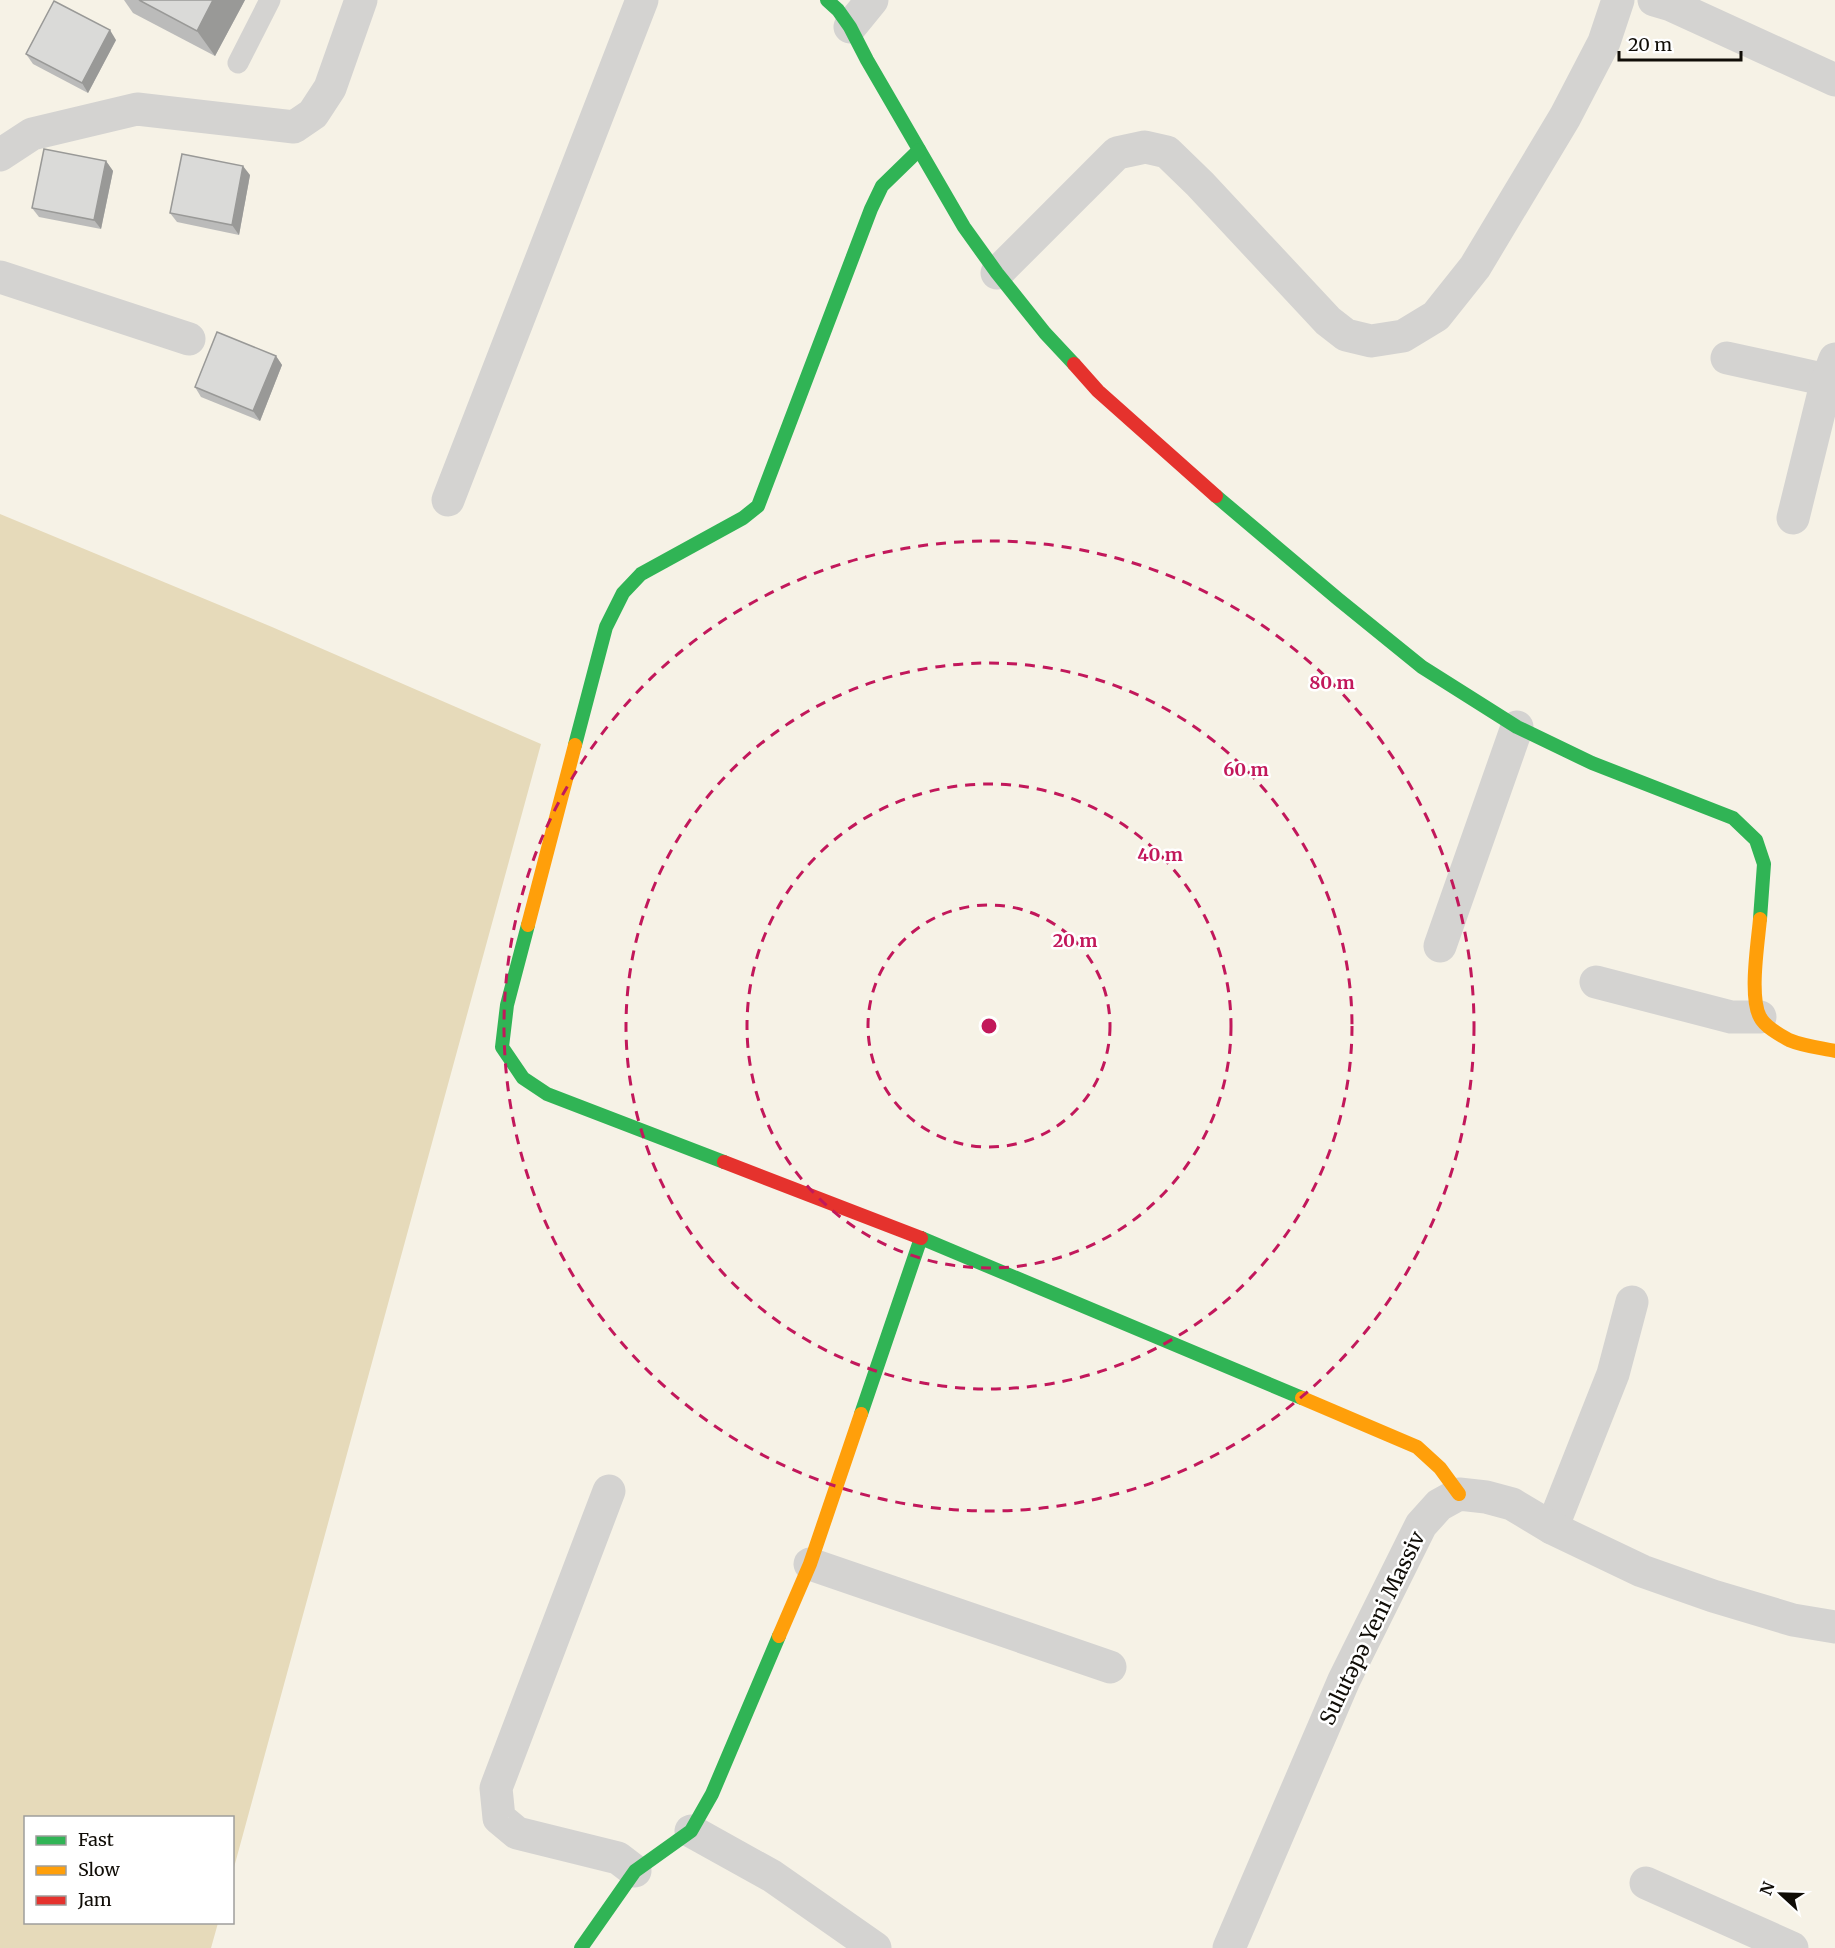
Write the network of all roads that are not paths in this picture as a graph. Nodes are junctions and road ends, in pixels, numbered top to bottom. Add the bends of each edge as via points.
1 (270, 0) edge
2 (361, 0) edge
3 (642, 0) edge
4 (827, 0) edge
5 (872, 0) edge
6 (1618, 0) edge
7 (1654, 0) edge
8 (850, 27) junction
9 (238, 63) dead end
10 (1835, 80) edge
11 (919, 150) junction
12 (0, 155) edge
13 (997, 273) junction
14 (0, 277) edge
15 (189, 339) dead end
16 (1727, 357) dead end
17 (1831, 369) edge
18 (448, 500) dead end
19 (1793, 518) dead end
20 (1517, 727) junction
21 (1440, 946) dead end
22 (1596, 982) dead end
23 (1760, 1017) junction
24 (1835, 1051) edge
25 (921, 1238) junction
26 (1632, 1302) dead end
27 (609, 1491) dead end
28 (1459, 1494) junction
29 (1552, 1528) junction
30 (810, 1563) junction
31 (1835, 1627) edge
32 (1110, 1667) dead end
33 (691, 1831) junction
34 (635, 1871) junction
35 (1646, 1883) dead end
36 (581, 1948) edge
37 (875, 1948) edge
38 (1229, 1948) edge
39 (1792, 1948) edge

1 - 9 lane
2 - 12 street via 330,88 313,114 294,127 137,109 33,134
3 - 18 street
4 - 8 street
5 - 8 street
6 - 13 street via 1604,42 1565,117 1475,267 1436,316 1403,336 1371,341 1346,335 1328,321 1167,152 1145,147 1117,153
7 - 10 street
8 - 11 street
11 - 13 street via 964,227
11 - 25 street via 882,186 871,209 758,506 641,574 623,593 606,627 507,1005 502,1047 523,1078 547,1094
13 - 20 street via 1098,391 1249,524 1422,666
14 - 15 street
16 - 17 street
17 - 19 street
20 - 21 street
20 - 23 street via 1592,763 1733,818 1756,840 1764,864 1755,978
22 - 23 street via 1731,1017
23 - 24 street via 1791,1041
25 - 28 street via 1417,1447 1440,1468
25 - 30 street
26 - 29 street via 1613,1374
27 - 34 street via 496,1788 499,1818 517,1833 618,1858
28 - 29 street via 1512,1504
28 - 38 street, Sulutəpə Yeni Massiv via 1439,1505 1421,1525 1344,1680
29 - 31 street via 1642,1571 1713,1596 1793,1620
30 - 32 street
30 - 33 street via 712,1794
33 - 34 street
33 - 37 street via 772,1876
34 - 36 street
35 - 39 street

